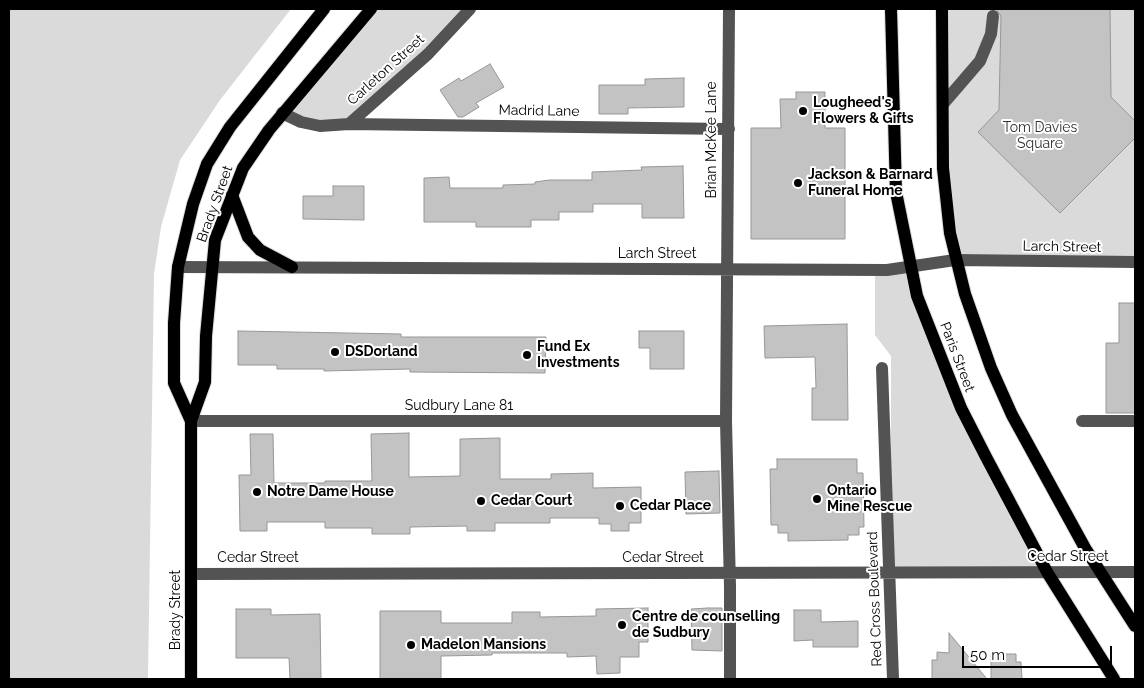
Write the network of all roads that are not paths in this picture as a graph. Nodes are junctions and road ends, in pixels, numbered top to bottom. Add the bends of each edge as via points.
1 (324, 9) edge
2 (371, 9) edge
3 (470, 9) edge
4 (729, 9) edge
5 (891, 9) edge
6 (942, 9) edge
7 (993, 16) dead end
8 (942, 104) junction
9 (282, 114) junction
10 (349, 124) junction
11 (729, 128) junction
12 (232, 196) junction
13 (955, 260) junction
14 (1135, 262) edge
15 (911, 266) junction
16 (178, 267) junction
17 (212, 267) junction
18 (292, 267) junction
19 (727, 271) junction
20 (882, 368) dead end
21 (191, 421) junction
22 (726, 421) junction
23 (1082, 421) dead end
24 (1135, 421) edge
25 (889, 572) junction
26 (1047, 572) junction
27 (1101, 572) junction
28 (1135, 572) edge
29 (730, 573) junction
30 (191, 574) junction
31 (1135, 626) edge
32 (191, 679) edge
33 (730, 679) edge
34 (893, 679) edge
35 (1114, 679) edge

1 - 16 main road, Brady Street via 230,126 207,164 193,204
2 - 9 main road, Brady Street
3 - 10 street, Carleton Street via 428,54
4 - 11 street, Brian McKee Lane
5 - 15 main road, Paris Street via 896,192
6 - 8 main road, Paris Street
7 - 8 street via 980,61
8 - 13 main road, Paris Street via 942,168
9 - 10 street, Carleton Street via 320,126
9 - 12 main road, Brady Street via 243,168
10 - 11 street, Madrid Lane
11 - 19 street, Brian McKee Lane
12 - 17 main road, Brady Street via 215,240
12 - 18 main road via 248,237 260,250
13 - 14 street, Larch Street
13 - 15 street, Larch Street
13 - 27 main road, Paris Street via 991,368 1012,414
15 - 19 street, Larch Street via 887,270
15 - 26 main road, Paris Street via 917,296 961,408
16 - 17 street, Larch Street
16 - 21 main road, Brady Street via 174,383
17 - 18 street, Larch Street
17 - 21 main road, Brady Street via 205,382
18 - 19 street, Larch Street
19 - 22 street, Brian McKee Lane
20 - 25 street, Red Cross Boulevard
21 - 22 street, Sudbury Lane 81
21 - 30 main road, Brady Street
22 - 29 street, Brian McKee Lane
23 - 24 street
25 - 26 street, Cedar Street
25 - 29 street, Cedar Street
25 - 34 street, Red Cross Boulevard
26 - 27 street, Cedar Street
26 - 35 main road, Paris Street
27 - 28 street, Cedar Street
27 - 31 main road, Paris Street
29 - 30 street, Cedar Street
29 - 33 street, Brian McKee Lane
30 - 32 main road, Brady Street

